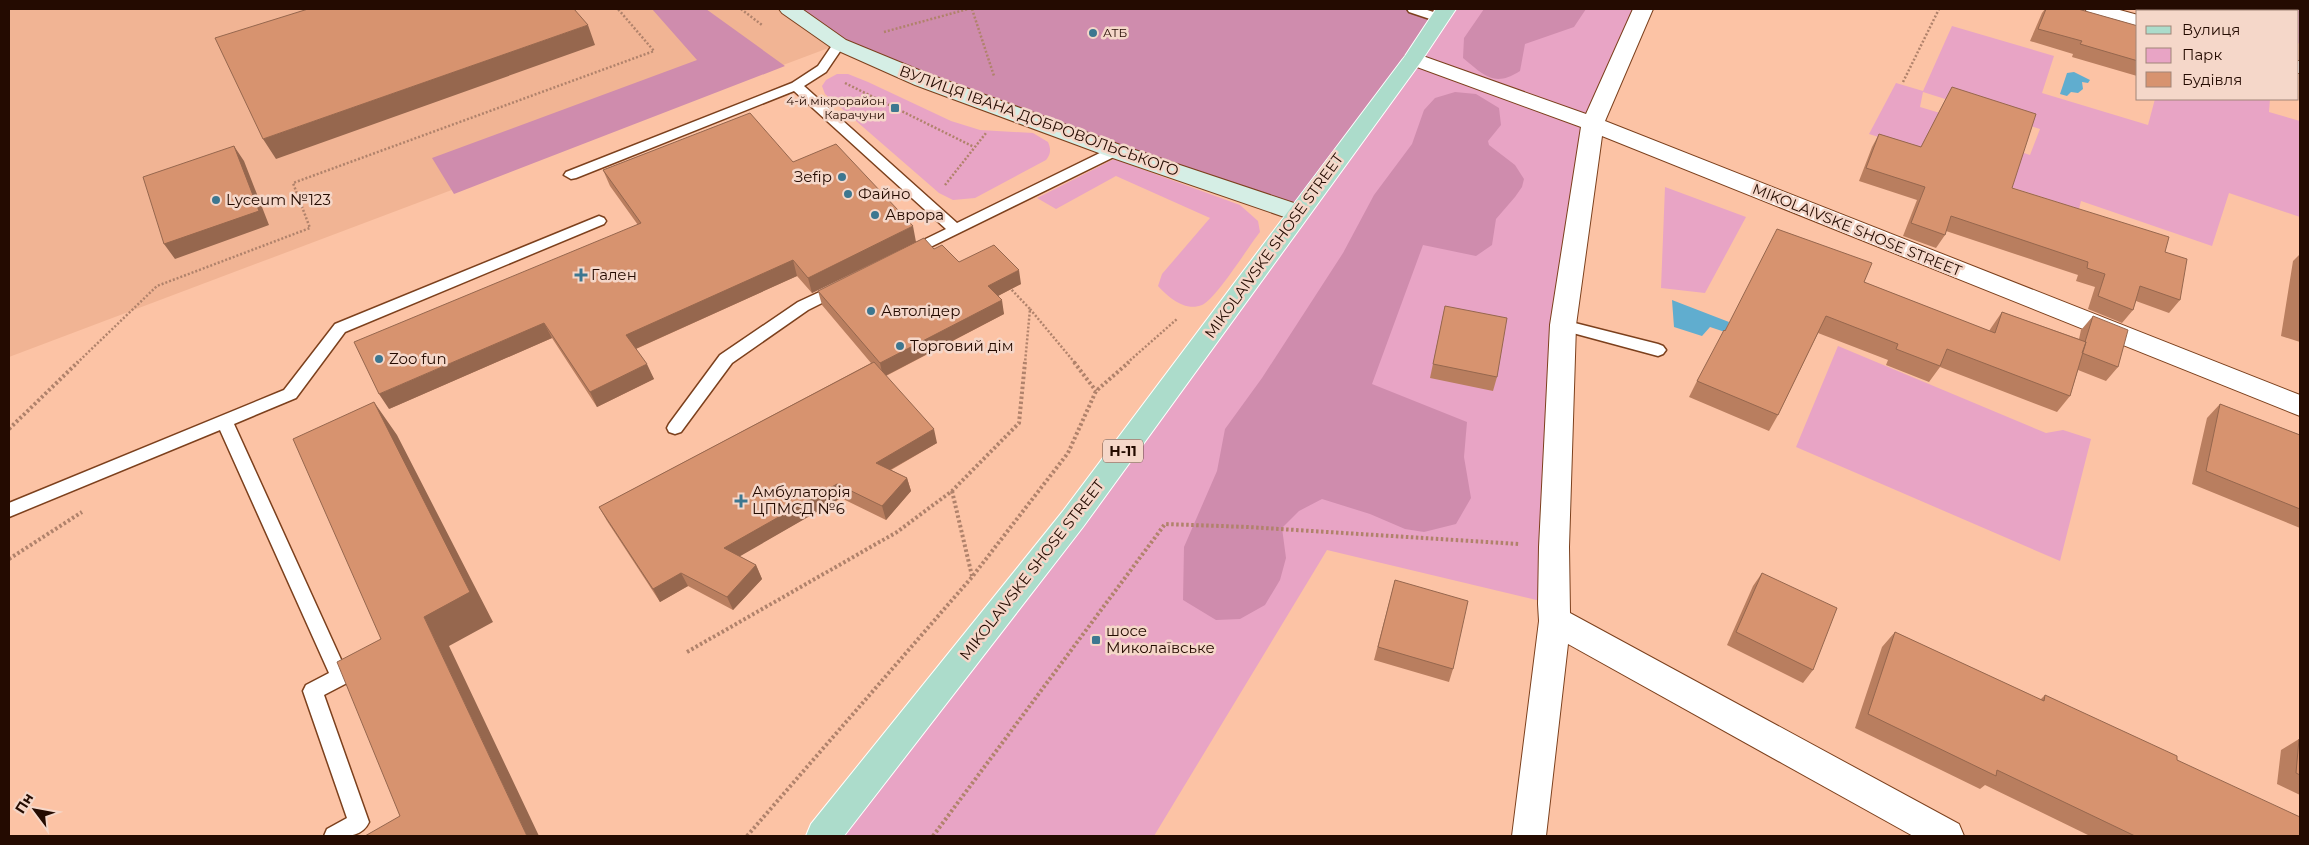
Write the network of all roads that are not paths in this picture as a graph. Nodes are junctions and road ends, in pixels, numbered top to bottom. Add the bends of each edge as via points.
1 (788, 9) edge
2 (1413, 9) edge
3 (1643, 9) edge
4 (2095, 9) edge
5 (1443, 14) edge
6 (2136, 21) edge
7 (839, 44) junction
8 (1413, 59) junction
9 (796, 86) junction
10 (1593, 124) junction
11 (1115, 151) junction
12 (571, 175) dead end
13 (1298, 213) junction
14 (599, 221) dead end
15 (956, 230) junction
16 (896, 259) edge
17 (854, 280) edge
18 (1563, 326) junction
19 (1658, 350) dead end
20 (2300, 406) edge
21 (224, 421) junction
22 (675, 428) dead end
23 (9, 510) edge
24 (1555, 621) junction
25 (334, 836) edge
26 (823, 836) edge
27 (1529, 836) edge
28 (1947, 836) edge

1 - 7 street, ВУЛИЦЯ ІВАНА ДОБРОВОЛЬСЬКОГО
2 - 5 lane
3 - 10 street
4 - 6 street
5 - 8 main road, MIKOLAIVSKE SHOSE STREET / Н-11
7 - 9 lane via 822,68
7 - 11 street, ВУЛИЦЯ ІВАНА ДОБРОВОЛЬСЬКОГО via 923,80
8 - 10 street, MIKOLAIVSKE SHOSE STREET
8 - 13 main road, MIKOLAIVSKE SHOSE STREET / Н-11
9 - 12 lane
9 - 15 lane
10 - 18 street
10 - 20 street, MIKOLAIVSKE SHOSE STREET
11 - 13 street, ВУЛИЦЯ ІВАНА ДОБРОВОЛЬСЬКОГО
11 - 15 lane
13 - 26 main road, MIKOLAIVSKE SHOSE STREET / Н-11 via 1073,519
14 - 21 lane via 340,328 290,394
15 - 16 lane
17 - 22 lane via 803,306 726,359
18 - 19 lane
18 - 24 street via 1554,547
21 - 23 lane
21 - 25 lane via 340,677 313,691 359,822
24 - 27 street
24 - 28 street

